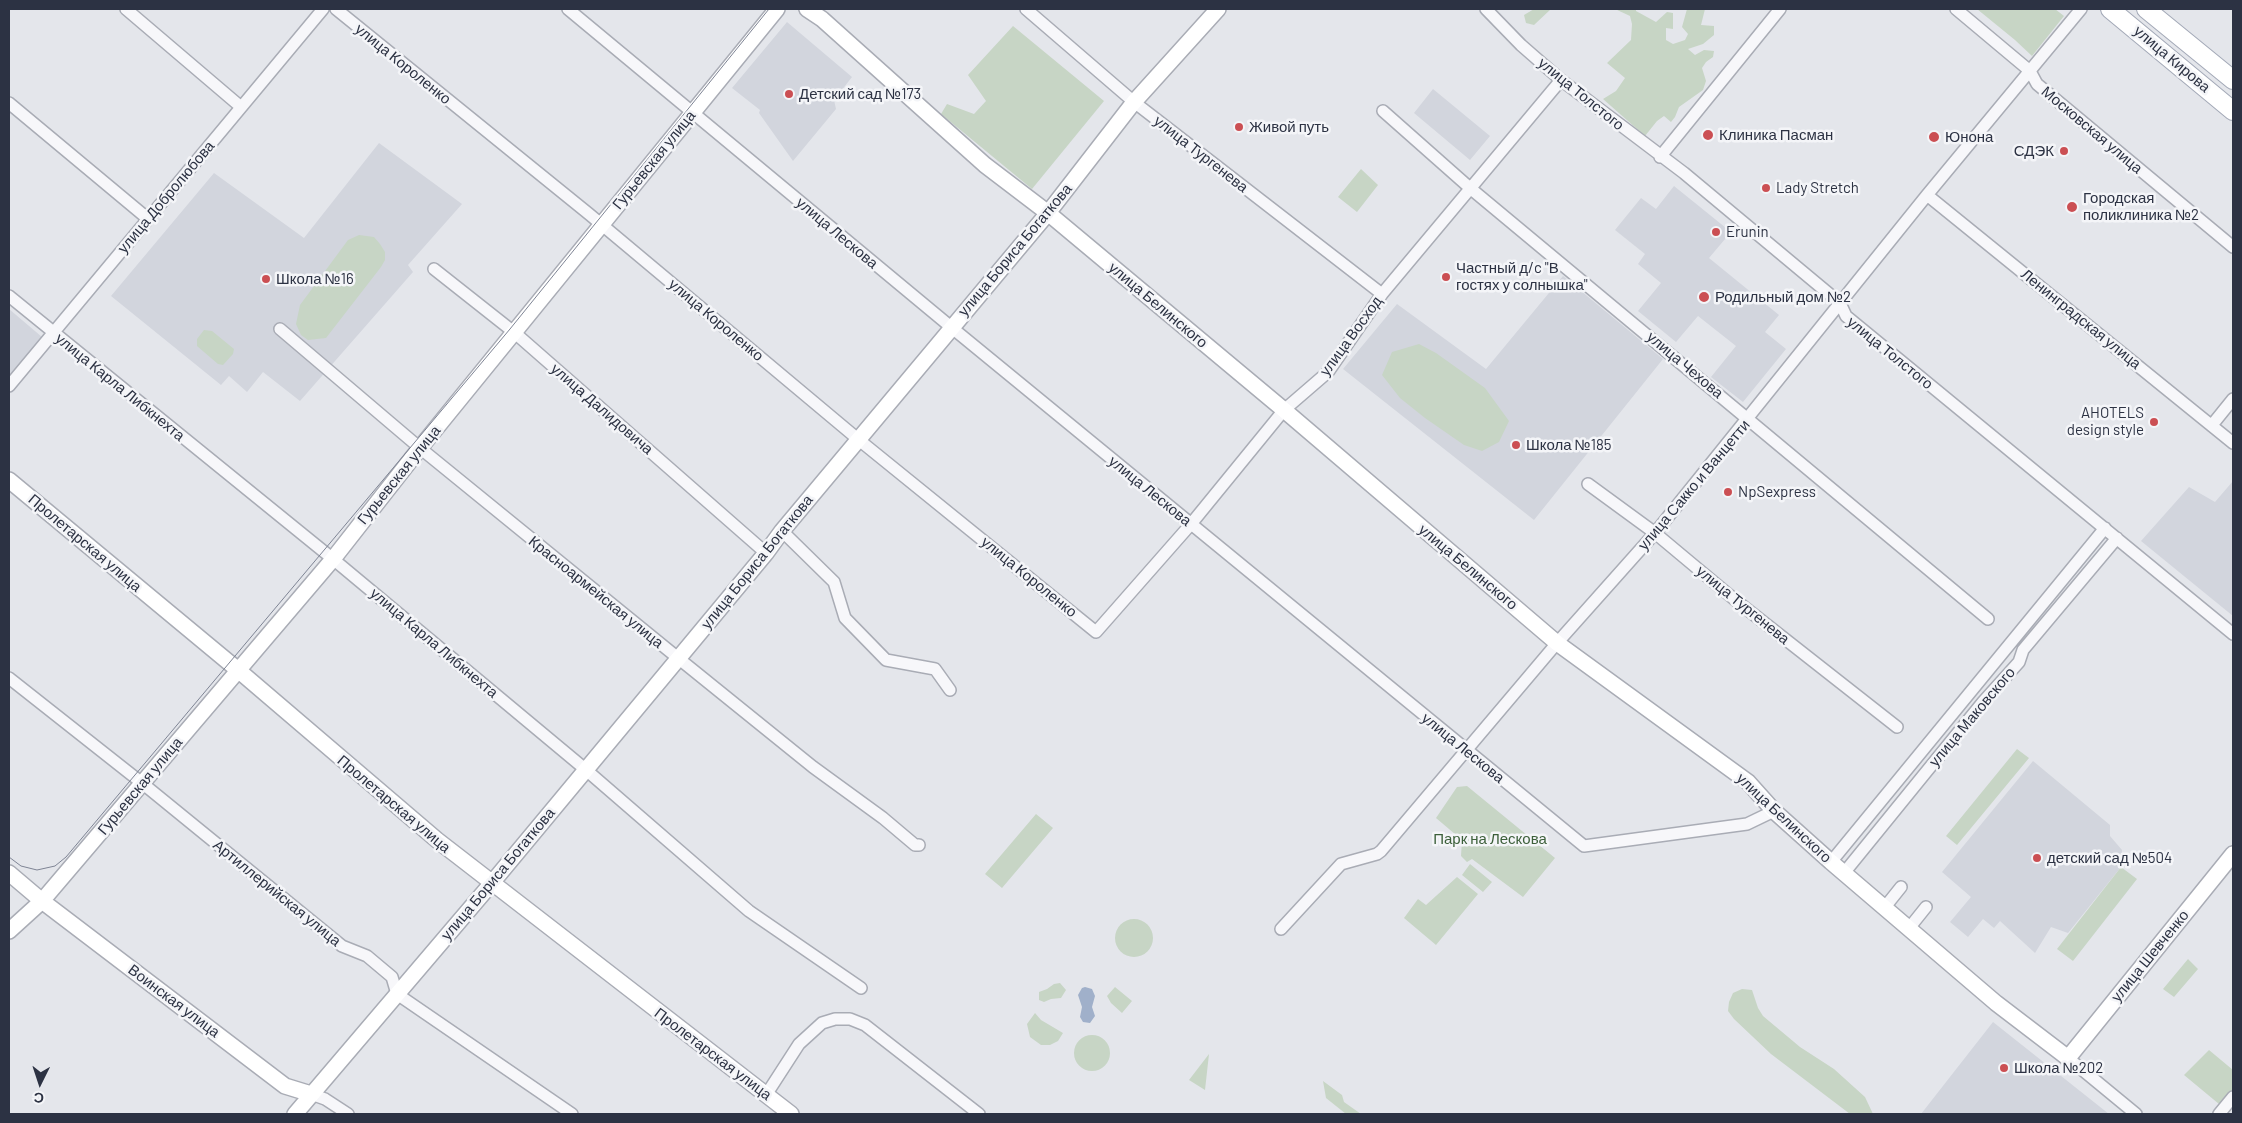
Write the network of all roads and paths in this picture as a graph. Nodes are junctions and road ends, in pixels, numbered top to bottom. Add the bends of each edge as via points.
1 (126, 9) edge
2 (323, 9) edge
3 (336, 9) edge
4 (568, 9) edge
5 (777, 9) edge
6 (807, 9) edge
7 (1026, 9) edge
8 (1218, 9) edge
9 (1486, 9) edge
10 (1780, 9) edge
11 (1956, 9) edge
12 (2081, 9) edge
13 (2110, 9) edge
14 (2146, 9) edge
15 (2030, 72) junction
16 (1561, 80) junction
17 (2233, 80) edge
18 (1134, 102) junction
19 (9, 103) edge
20 (241, 107) junction
21 (2233, 110) edge
22 (1383, 111) dead end
23 (692, 112) junction
24 (1660, 156) junction
25 (1470, 188) junction
26 (1927, 195) junction
27 (1048, 213) junction
28 (147, 218) junction
29 (602, 225) junction
30 (2233, 247) edge
31 (434, 269) dead end
32 (1382, 294) junction
33 (9, 296) edge
34 (1840, 303) junction
35 (951, 327) junction
36 (280, 329) dead end
37 (53, 333) junction
38 (515, 333) junction
39 (9, 386) edge
40 (2233, 398) edge
41 (1284, 410) junction
42 (1749, 418) junction
43 (2212, 425) junction
44 (859, 440) junction
45 (2233, 444) edge
46 (420, 448) junction
47 (9, 480) edge
48 (1588, 484) dead end
49 (1191, 524) junction
50 (2105, 528) junction
51 (782, 531) junction
52 (1655, 533) junction
53 (2117, 538) junction
54 (766, 553) junction
55 (333, 558) junction
56 (1988, 619) dead end
57 (1096, 632) joint
58 (2233, 634) edge
59 (1557, 643) junction
60 (678, 658) junction
61 (238, 670) junction
62 (9, 678) edge
63 (950, 690) dead end
64 (1897, 727) dead end
65 (1466, 751) junction
66 (585, 769) junction
67 (142, 783) junction
68 (1774, 811) junction
69 (919, 845) dead end
70 (2233, 854) edge
71 (1832, 862) junction
72 (9, 873) edge
73 (1844, 873) junction
74 (491, 884) junction
75 (1901, 887) dead end
76 (42, 901) junction
77 (1885, 907) junction
78 (1926, 907) dead end
79 (1910, 927) junction
80 (1281, 930) dead end
81 (9, 931) edge
82 (861, 988) dead end
83 (397, 994) junction
84 (2068, 1058) junction
85 (310, 1094) junction
86 (766, 1095) junction
87 (2233, 1097) edge
88 (294, 1114) edge
89 (348, 1114) edge
90 (572, 1114) edge
91 (791, 1114) edge
92 (980, 1114) edge
93 (2136, 1114) edge
94 (2219, 1114) edge

1 - 20 street
2 - 20 street, улица Добролюбова
3 - 29 street, улица Короленко
4 - 23 street, улица Лескова
5 - 23 street, Гурьевская улица
6 - 27 street, улица Белинского via 985,165
7 - 18 street, улица Тургенева
8 - 18 street, улица Бориса Богаткова
9 - 16 street, улица Толстого
10 - 24 street
11 - 15 street, Московская улица
12 - 15 street, улица Сакко и Ванцетти
13 - 21 main road, улица Кирова
14 - 17 main road, улица Кирова
15 - 26 street, улица Сакко и Ванцетти
15 - 30 street, Московская улица via 2036,84
16 - 24 street, улица Толстого
16 - 25 street, улица Восход
18 - 27 street, улица Бориса Богаткова
18 - 32 street, улица Тургенева
19 - 28 street
20 - 28 street, улица Добролюбова
22 - 25 street, улица Чехова
23 - 29 street, Гурьевская улица
23 - 35 street, улица Лескова
24 - 34 street, улица Толстого
25 - 32 street, улица Восход
25 - 42 street, улица Чехова
26 - 34 street, улица Сакко и Ванцетти
26 - 43 street, Ленинградская улица
27 - 35 street, улица Бориса Богаткова
27 - 41 street, улица Белинского
28 - 37 street, улица Добролюбова
29 - 38 street, Гурьевская улица
29 - 44 street, улица Короленко
31 - 38 street, улица Далидовича
32 - 41 street, улица Восход via 1328,372
33 - 37 street, улица Карла Либкнехта
34 - 42 street, улица Сакко и Ванцетти
34 - 50 street, улица Толстого via 1843,314
35 - 44 street, улица Бориса Богаткова
35 - 49 street, улица Лескова
36 - 46 street, Красноармейская улица
37 - 39 street, улица Добролюбова
37 - 55 street, улица Карла Либкнехта
38 - 46 street, Гурьевская улица
38 - 54 street, улица Далидовича
40 - 43 street
41 - 49 street, улица Восход
41 - 59 street, улица Белинского
42 - 52 street, улица Сакко и Ванцетти
42 - 56 street, улица Чехова
43 - 45 street, Ленинградская улица
44 - 51 street, улица Бориса Богаткова
44 - 57 street, улица Короленко
46 - 55 street, Гурьевская улица
46 - 60 street, Красноармейская улица
47 - 61 street, Пролетарская улица
48 - 52 street, улица Тургенева
49 - 57 street, улица Восход
49 - 65 street, улица Лескова
50 - 53 street, улица Толстого
50 - 71 street
51 - 54 street, улица Бориса Богаткова
51 - 63 street via 834,582 845,618 886,660 935,669
52 - 59 street, улица Сакко и Ванцетти
52 - 64 street, улица Тургенева
53 - 58 street, улица Толстого
53 - 73 street, улица Маковского
54 - 60 street, улица Бориса Богаткова
55 - 61 street, Гурьевская улица
55 - 66 street, улица Карла Либкнехта
59 - 65 street, улица Сакко и Ванцетти
59 - 68 street, улица Белинского via 1748,782
60 - 66 street, улица Бориса Богаткова
60 - 69 street, Красноармейская улица via 828,779
61 - 67 street, Гурьевская улица
61 - 74 street, Пролетарская улица
62 - 67 street, Артиллерийская улица
65 - 68 street, улица Лескова via 1584,846 1747,824
65 - 80 street, улица Сакко и Ванцетти via 1381,851 1341,864
66 - 74 street, улица Бориса Богаткова
66 - 82 street, улица Карла Либкнехта via 749,911
67 - 76 street, Гурьевская улица
67 - 83 street, Артиллерийская улица via 342,946 367,956 392,977
68 - 71 street, улица Белинского
70 - 84 street, улица Шевченко
71 - 73 street, улица Белинского
72 - 76 street, Воинская улица
73 - 77 street, улица Белинского
74 - 83 street, улица Бориса Богаткова
74 - 86 street, Пролетарская улица
75 - 77 street
76 - 81 street, Гурьевская улица
76 - 85 street, Воинская улица via 285,1086
77 - 79 street, улица Белинского
78 - 79 street
79 - 84 street, улица Белинского via 1996,1003
83 - 85 street, улица Бориса Богаткова
83 - 90 street, Артиллерийская улица
84 - 93 street, улица Белинского
85 - 88 street, улица Бориса Богаткова
85 - 89 street, Воинская улица via 325,1099
86 - 91 street, Пролетарская улица
86 - 92 street via 799,1044 816,1028 835,1018 850,1019 865,1025
87 - 94 street

